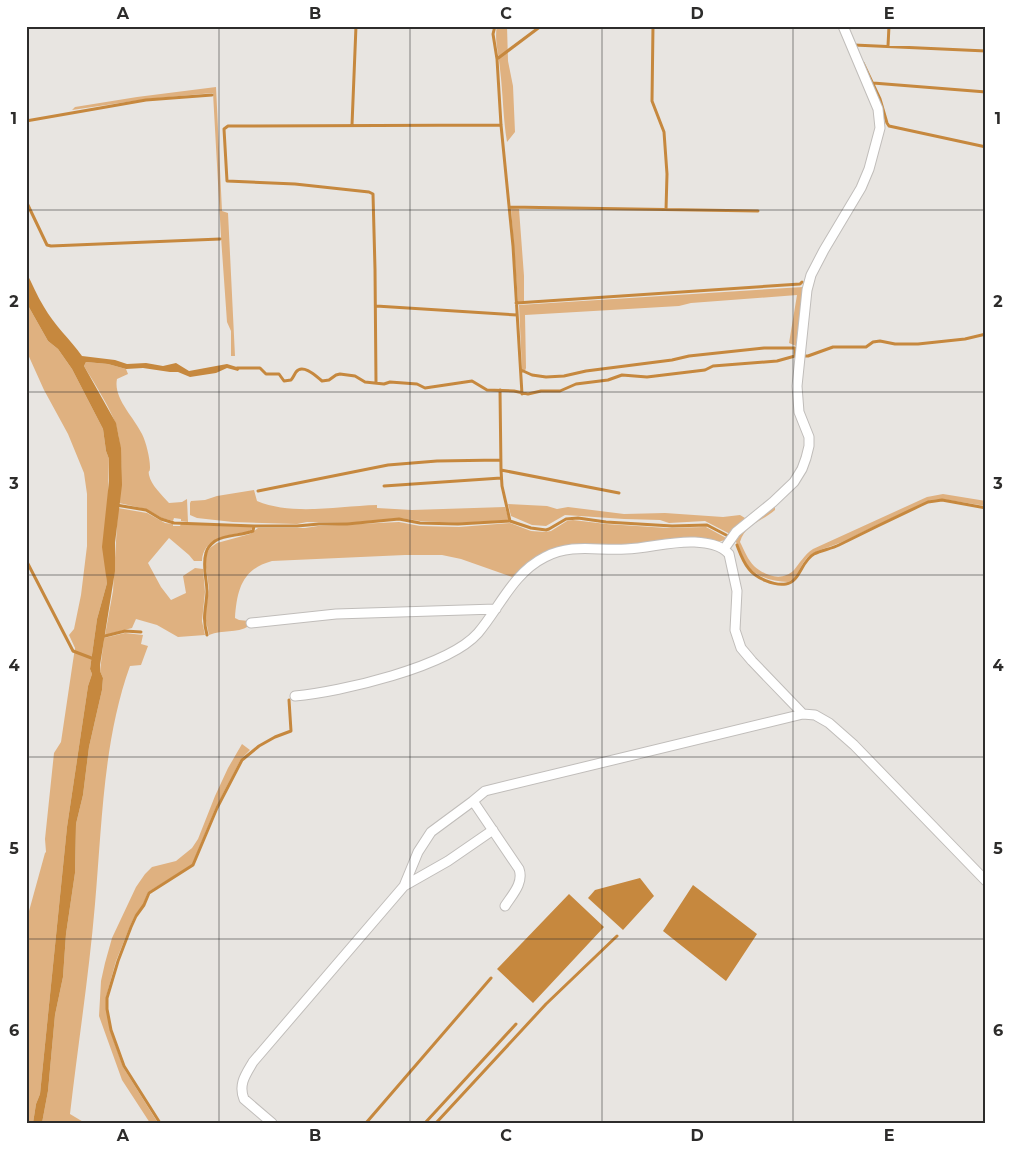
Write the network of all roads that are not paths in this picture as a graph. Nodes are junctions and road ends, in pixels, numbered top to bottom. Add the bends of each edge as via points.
1 (843, 26) edge
2 (724, 549) junction
3 (496, 610) junction
4 (251, 623) dead end
5 (295, 696) dead end
6 (803, 714) junction
7 (473, 801) junction
8 (492, 830) junction
9 (986, 881) edge
10 (404, 886) junction
11 (505, 906) dead end
12 (272, 1123) edge

1 - 2 street via 878,109 880,128 860,188 811,275 807,290 798,397 809,446 794,482 736,532
2 - 3 street via 692,542 627,549 569,548 528,567
2 - 6 street via 731,560 736,581 735,630 741,648
3 - 4 street via 336,614
3 - 5 street via 469,642 432,663 337,690
6 - 7 street via 485,791
6 - 9 street via 815,715 829,723 854,745
7 - 8 street
7 - 10 street via 426,838
8 - 10 street via 448,861
8 - 11 street via 521,874 521,880
10 - 12 street via 264,1048 246,1074 241,1088 244,1099

